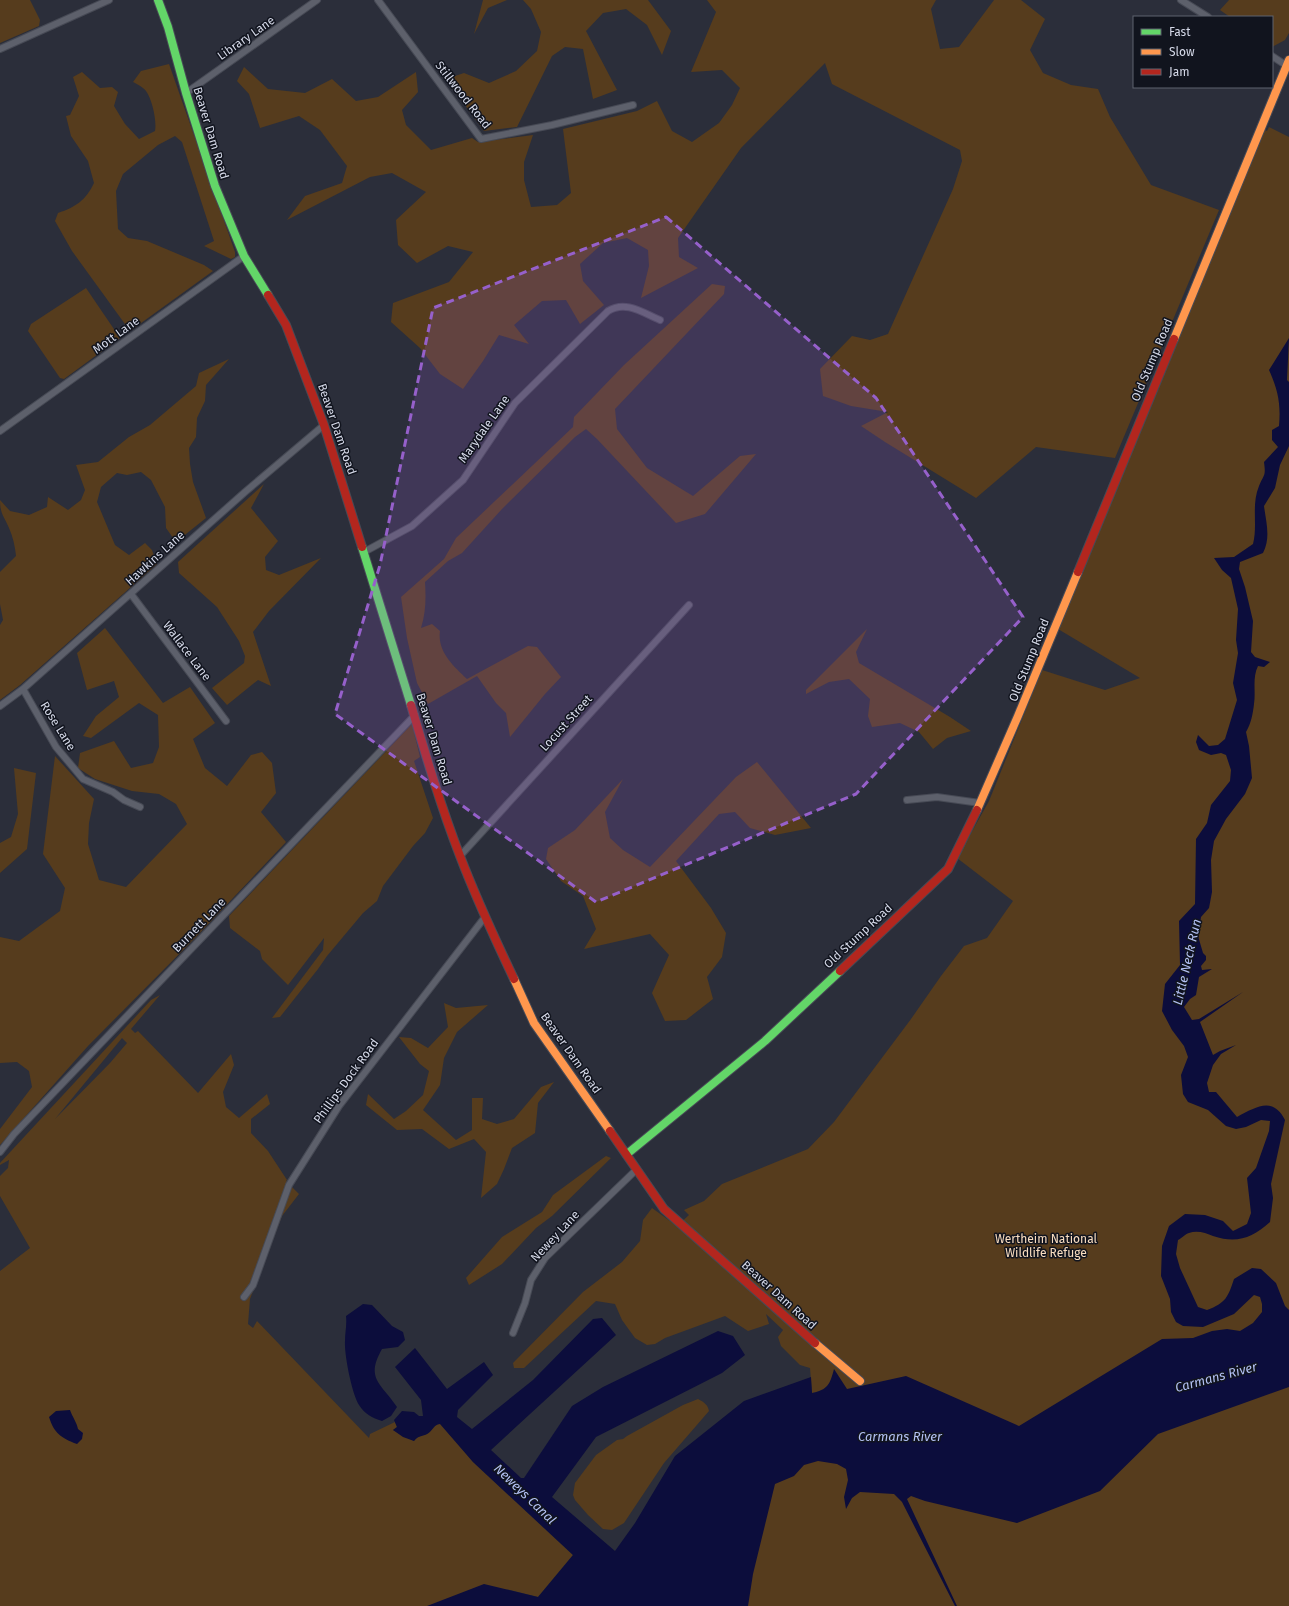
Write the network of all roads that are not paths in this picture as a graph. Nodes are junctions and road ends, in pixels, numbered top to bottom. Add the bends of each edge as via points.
1 (110, 0) edge
2 (158, 0) edge
3 (317, 0) edge
4 (378, 0) edge
5 (1181, 0) edge
6 (1206, 16) edge
7 (0, 49) edge
8 (1273, 56) edge
9 (1288, 63) edge
10 (186, 93) junction
11 (633, 105) dead end
12 (244, 256) junction
13 (660, 320) dead end
14 (324, 425) junction
15 (0, 431) edge
16 (364, 552) junction
17 (131, 594) junction
18 (689, 605) dead end
19 (23, 689) junction
20 (0, 706) edge
21 (415, 715) junction
22 (226, 721) dead end
23 (907, 800) dead end
24 (980, 803) junction
25 (140, 807) dead end
26 (460, 856) junction
27 (485, 917) junction
28 (0, 1152) edge
29 (627, 1154) junction
30 (637, 1169) junction
31 (244, 1297) dead end
32 (513, 1333) dead end
33 (860, 1381) dead end

1 - 7 street
2 - 10 street, Beaver Dam Road
3 - 10 street, Library Lane
4 - 11 street, Stillwood Road via 481,139
5 - 6 street
8 - 9 street
9 - 24 street, Old Stump Road
10 - 12 street, Beaver Dam Road via 215,186
12 - 14 street, Beaver Dam Road via 286,325
12 - 15 street, Mott Lane
13 - 16 street, Marydale Lane via 630,307 621,306 608,311 515,403 463,480 412,526
14 - 16 street, Beaver Dam Road
14 - 17 street, Hawkins Lane
16 - 21 street, Beaver Dam Road
17 - 19 street, Hawkins Lane
17 - 22 street, Wallace Lane
18 - 26 street, Locust Street
19 - 20 street, Hawkins Lane
19 - 25 street, Rose Lane via 56,747 83,779
21 - 26 street, Beaver Dam Road
21 - 28 street, Burnett Lane
23 - 24 street via 937,797
24 - 29 street, Old Stump Road via 948,869 764,1041
26 - 27 street, Beaver Dam Road
27 - 29 street, Beaver Dam Road via 534,1023
27 - 31 street, Phillips Dock Road via 339,1106 289,1184 253,1285
29 - 30 street, Beaver Dam Road
30 - 32 street, Newey Lane via 545,1258 531,1280
30 - 33 street, Beaver Dam Road via 664,1209

